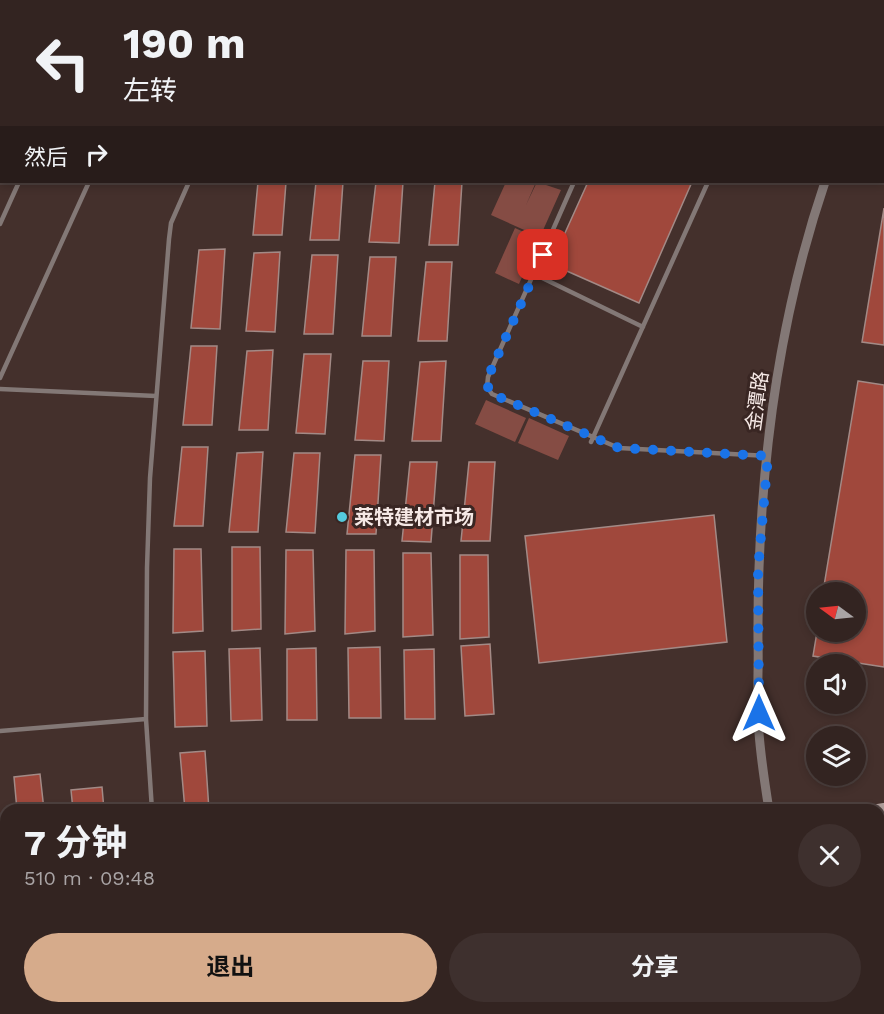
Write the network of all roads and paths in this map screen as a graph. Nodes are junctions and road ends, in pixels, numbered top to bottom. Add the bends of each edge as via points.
1 (19, 183) edge
2 (89, 183) edge
3 (189, 183) edge
4 (574, 183) edge
5 (708, 183) edge
6 (825, 183) edge
7 (0, 224) edge
8 (534, 274) junction
9 (643, 327) junction
10 (0, 378) edge
11 (0, 389) edge
12 (156, 396) junction
13 (592, 440) junction
14 (768, 456) junction
15 (147, 719) junction
16 (0, 731) edge
17 (152, 804) edge
18 (768, 804) edge

1 - 7 lane
2 - 10 lane
3 - 12 lane via 171,223
4 - 8 lane
5 - 9 lane
6 - 14 street, 金潭路 via 794,290 774,396
8 - 9 lane
8 - 13 lane via 488,377 488,387 492,394
9 - 13 lane
11 - 12 lane
12 - 15 lane via 147,568
13 - 14 lane via 632,450
14 - 18 street, 金潭路 via 758,581 759,732
15 - 16 lane
15 - 17 lane

